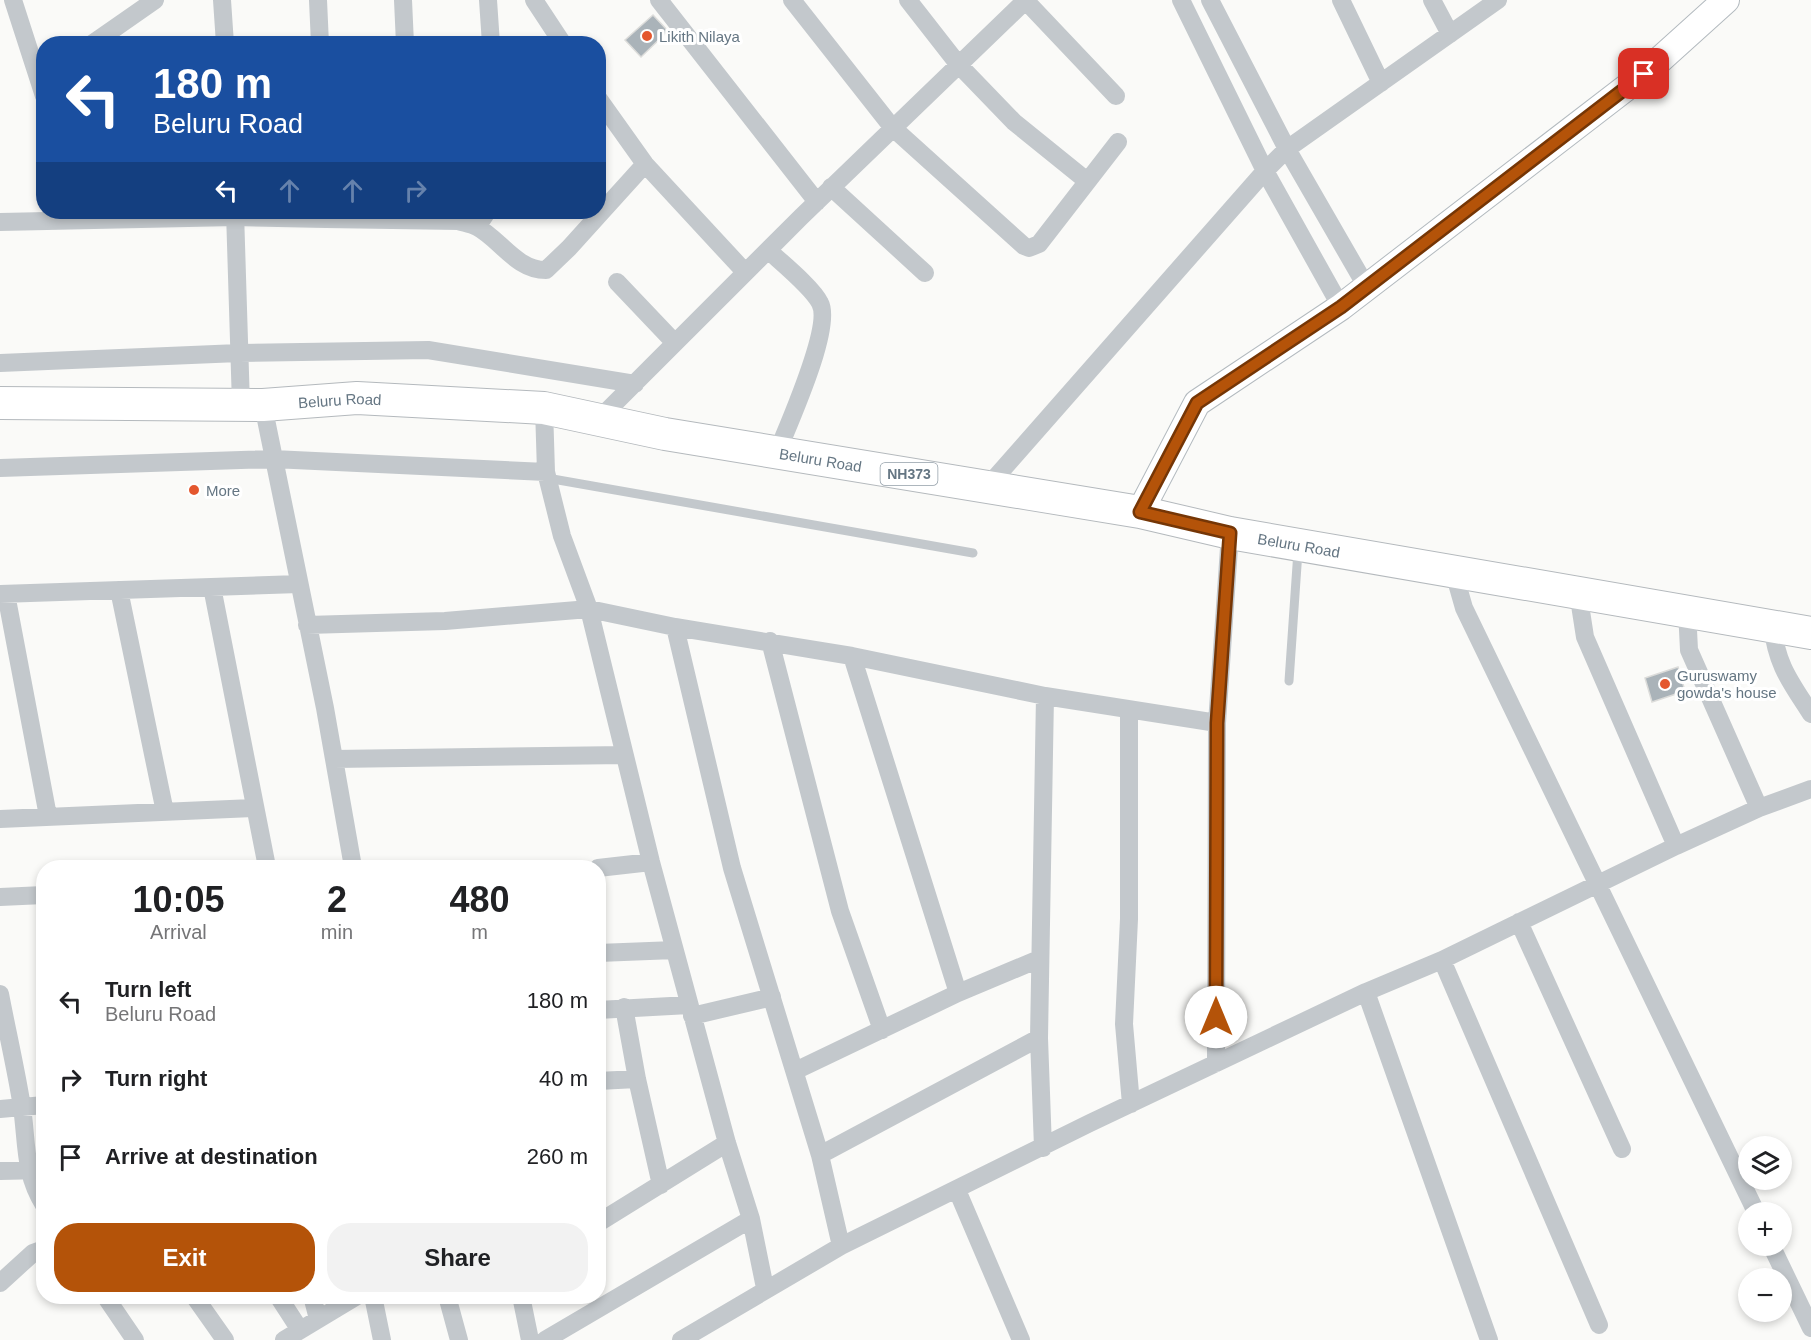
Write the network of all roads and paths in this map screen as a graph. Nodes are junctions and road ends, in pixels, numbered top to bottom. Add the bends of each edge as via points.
1 (4, 0) edge
2 (13, 0) edge
3 (155, 0) edge
4 (222, 0) edge
5 (318, 0) edge
6 (403, 0) edge
7 (488, 0) edge
8 (534, 0) edge
9 (659, 0) edge
10 (792, 0) edge
11 (908, 0) edge
12 (1026, 0) edge
13 (1180, 0) edge
14 (1210, 0) edge
15 (1341, 0) edge
16 (1432, 0) edge
17 (1498, 0) edge
18 (1726, 0) edge
19 (0, 3) edge
20 (1450, 34) junction
21 (103, 36) edge
22 (224, 36) edge
23 (320, 36) edge
24 (405, 36) edge
25 (490, 36) edge
26 (558, 36) edge
27 (36, 62) edge
28 (958, 64) junction
29 (1381, 82) junction
30 (1116, 96) dead end
31 (606, 109) edge
32 (892, 127) junction
33 (1118, 142) dead end
34 (1287, 149) junction
35 (645, 165) junction
36 (1265, 171) junction
37 (1087, 181) junction
38 (831, 187) junction
39 (817, 202) junction
40 (606, 205) edge
41 (38, 219) edge
42 (235, 219) edge
43 (414, 219) edge
44 (482, 219) edge
45 (594, 219) edge
46 (0, 222) edge
47 (477, 227) junction
48 (768, 250) junction
49 (745, 272) junction
50 (925, 273) dead end
51 (617, 282) dead end
52 (1366, 286) junction
53 (1341, 307) junction
54 (675, 343) junction
55 (239, 353) junction
56 (0, 363) edge
57 (634, 384) junction
58 (0, 403) edge
59 (252, 405) junction
60 (544, 408) junction
61 (598, 420) junction
62 (777, 453) junction
63 (273, 459) junction
64 (0, 468) edge
65 (547, 475) junction
66 (987, 487) junction
67 (1140, 512) junction
68 (1230, 533) junction
69 (1299, 546) junction
70 (973, 553) dead end
71 (1454, 573) junction
72 (299, 584) junction
73 (212, 587) junction
74 (119, 590) junction
75 (1578, 592) junction
76 (3, 594) edge
77 (589, 609) junction
78 (1687, 610) junction
79 (307, 625) junction
80 (1772, 625) junction
81 (675, 627) junction
82 (1811, 633) edge
83 (770, 641) junction
84 (852, 656) junction
85 (1289, 681) dead end
86 (1045, 696) junction
87 (1129, 710) junction
88 (1811, 714) edge
89 (1217, 723) junction
90 (625, 755) junction
91 (334, 759) junction
92 (1811, 789) edge
93 (253, 808) junction
94 (1759, 808) junction
95 (165, 812) junction
96 (48, 816) junction
97 (0, 819) edge
98 (1676, 846) junction
99 (265, 860) edge
100 (352, 860) edge
101 (651, 862) junction
102 (606, 867) edge
103 (1598, 884) junction
104 (36, 895) edge
105 (0, 897) edge
106 (1519, 922) junction
107 (675, 950) junction
108 (606, 953) edge
109 (1039, 959) junction
110 (1442, 960) junction
111 (1365, 992) junction
112 (0, 993) edge
113 (958, 993) junction
114 (772, 997) junction
115 (624, 1007) junction
116 (606, 1009) edge
117 (691, 1010) junction
118 (882, 1030) junction
119 (1039, 1038) junction
120 (5, 1042) edge
121 (1216, 1063) junction
122 (795, 1071) junction
123 (637, 1079) junction
124 (606, 1080) edge
125 (1131, 1104) junction
126 (36, 1106) edge
127 (22, 1108) junction
128 (0, 1109) edge
129 (727, 1143) junction
130 (1043, 1148) junction
131 (1622, 1149) dead end
132 (820, 1155) junction
133 (0, 1171) edge
134 (36, 1171) edge
135 (661, 1185) junction
136 (957, 1190) junction
137 (36, 1192) edge
138 (1750, 1202) edge
139 (606, 1217) edge
140 (751, 1219) junction
141 (841, 1246) junction
142 (36, 1252) edge
143 (1776, 1256) edge
144 (0, 1283) edge
145 (765, 1288) junction
146 (110, 1304) edge
147 (200, 1304) edge
148 (283, 1304) edge
149 (314, 1304) edge
150 (343, 1304) edge
151 (375, 1304) edge
152 (449, 1304) edge
153 (523, 1304) edge
154 (318, 1319) junction
155 (1599, 1325) dead end
156 (1811, 1328) edge
157 (300, 1330) junction
158 (135, 1340) edge
159 (225, 1340) edge
160 (284, 1340) edge
161 (382, 1340) edge
162 (459, 1340) edge
163 (530, 1340) edge
164 (545, 1340) edge
165 (681, 1340) edge
166 (1021, 1340) edge
167 (1490, 1340) edge

1 - 19 street
2 - 27 street
3 - 21 street
4 - 22 street
5 - 23 street
6 - 24 street
7 - 25 street
8 - 26 street
9 - 39 street
10 - 32 street
11 - 28 street
12 - 28 street
12 - 30 street
13 - 36 street
14 - 34 street
15 - 29 street
16 - 20 street
17 - 20 street
18 - 52 street via 1644,74
20 - 29 street
28 - 32 street
28 - 37 street via 1014,122
29 - 34 street
31 - 35 street
32 - 37 street via 1029,248 1039,244
32 - 38 street
33 - 37 street
34 - 36 street
34 - 52 street
35 - 40 street
35 - 49 street
36 - 53 street
36 - 66 street
38 - 39 street
38 - 50 street
39 - 48 street
41 - 46 street
42 - 55 street
43 - 47 street via 458,221
44 - 47 street
45 - 47 street via 546,270 515,258
48 - 49 street
48 - 62 street via 818,300 822,314 815,358
49 - 54 street
51 - 54 street
52 - 53 street
53 - 67 street via 1197,403
54 - 57 street
55 - 56 street
55 - 57 street via 428,350
55 - 59 street
57 - 61 street
58 - 59 highway, Beluru Road / NH373
59 - 60 highway, Beluru Road / NH373 via 357,398
59 - 63 street
60 - 61 highway, Beluru Road / NH373
60 - 65 street
61 - 62 highway, Beluru Road / NH373
62 - 66 highway, Beluru Road / NH373
63 - 64 street
63 - 65 street
63 - 72 street
65 - 70 lane
65 - 77 street via 562,536
66 - 67 highway, Beluru Road / NH373
67 - 68 highway, Beluru Road / NH373
68 - 69 highway, Beluru Road / NH373
68 - 89 street
69 - 71 highway, Beluru Road / NH373
69 - 85 lane
71 - 75 highway, Beluru Road / NH373
71 - 103 street via 1464,608
72 - 73 street
72 - 79 street
73 - 74 street
73 - 93 street
74 - 76 street
74 - 95 street
75 - 78 highway, Beluru Road / NH373
75 - 98 street via 1585,637
76 - 96 street
77 - 79 street via 445,621
77 - 81 street
77 - 90 street
78 - 80 highway, Beluru Road / NH373
78 - 94 street via 1689,650
79 - 91 street
80 - 82 highway, Beluru Road / NH373
80 - 88 street via 1780,664
81 - 83 street
81 - 114 street via 732,868
83 - 84 street
83 - 118 street via 840,911
84 - 86 street
84 - 113 street
86 - 87 street
86 - 109 street
87 - 89 street
87 - 125 street via 1129,919 1124,1024
89 - 121 street
90 - 91 street
90 - 101 street
91 - 100 street
92 - 94 street
93 - 95 street
93 - 99 street
94 - 98 street
95 - 96 street
96 - 97 street
98 - 103 street
101 - 102 street
101 - 107 street
103 - 106 street
103 - 138 street
104 - 105 street
106 - 110 street
106 - 131 street
107 - 108 street
107 - 117 street
109 - 113 street
109 - 119 street
110 - 111 street
110 - 155 street
111 - 121 street
111 - 167 street
112 - 120 street
113 - 118 street
114 - 117 street
114 - 122 street
115 - 116 street
115 - 117 street
115 - 123 street
117 - 129 street
118 - 122 street
119 - 130 street
119 - 132 street
120 - 127 street
121 - 125 street
122 - 132 street
123 - 124 street
123 - 135 street
125 - 130 street
126 - 127 street
127 - 128 street
127 - 134 street
129 - 135 street
129 - 140 street
130 - 136 street
132 - 141 street
133 - 134 street
134 - 137 street
135 - 139 street
136 - 141 street
136 - 166 street
140 - 145 street
140 - 164 street
141 - 145 street
142 - 144 street
143 - 156 street
145 - 165 street
146 - 158 street
147 - 159 street
148 - 157 street
149 - 154 street
150 - 154 street
151 - 161 street
152 - 162 street
153 - 163 street
154 - 157 street
157 - 160 street

